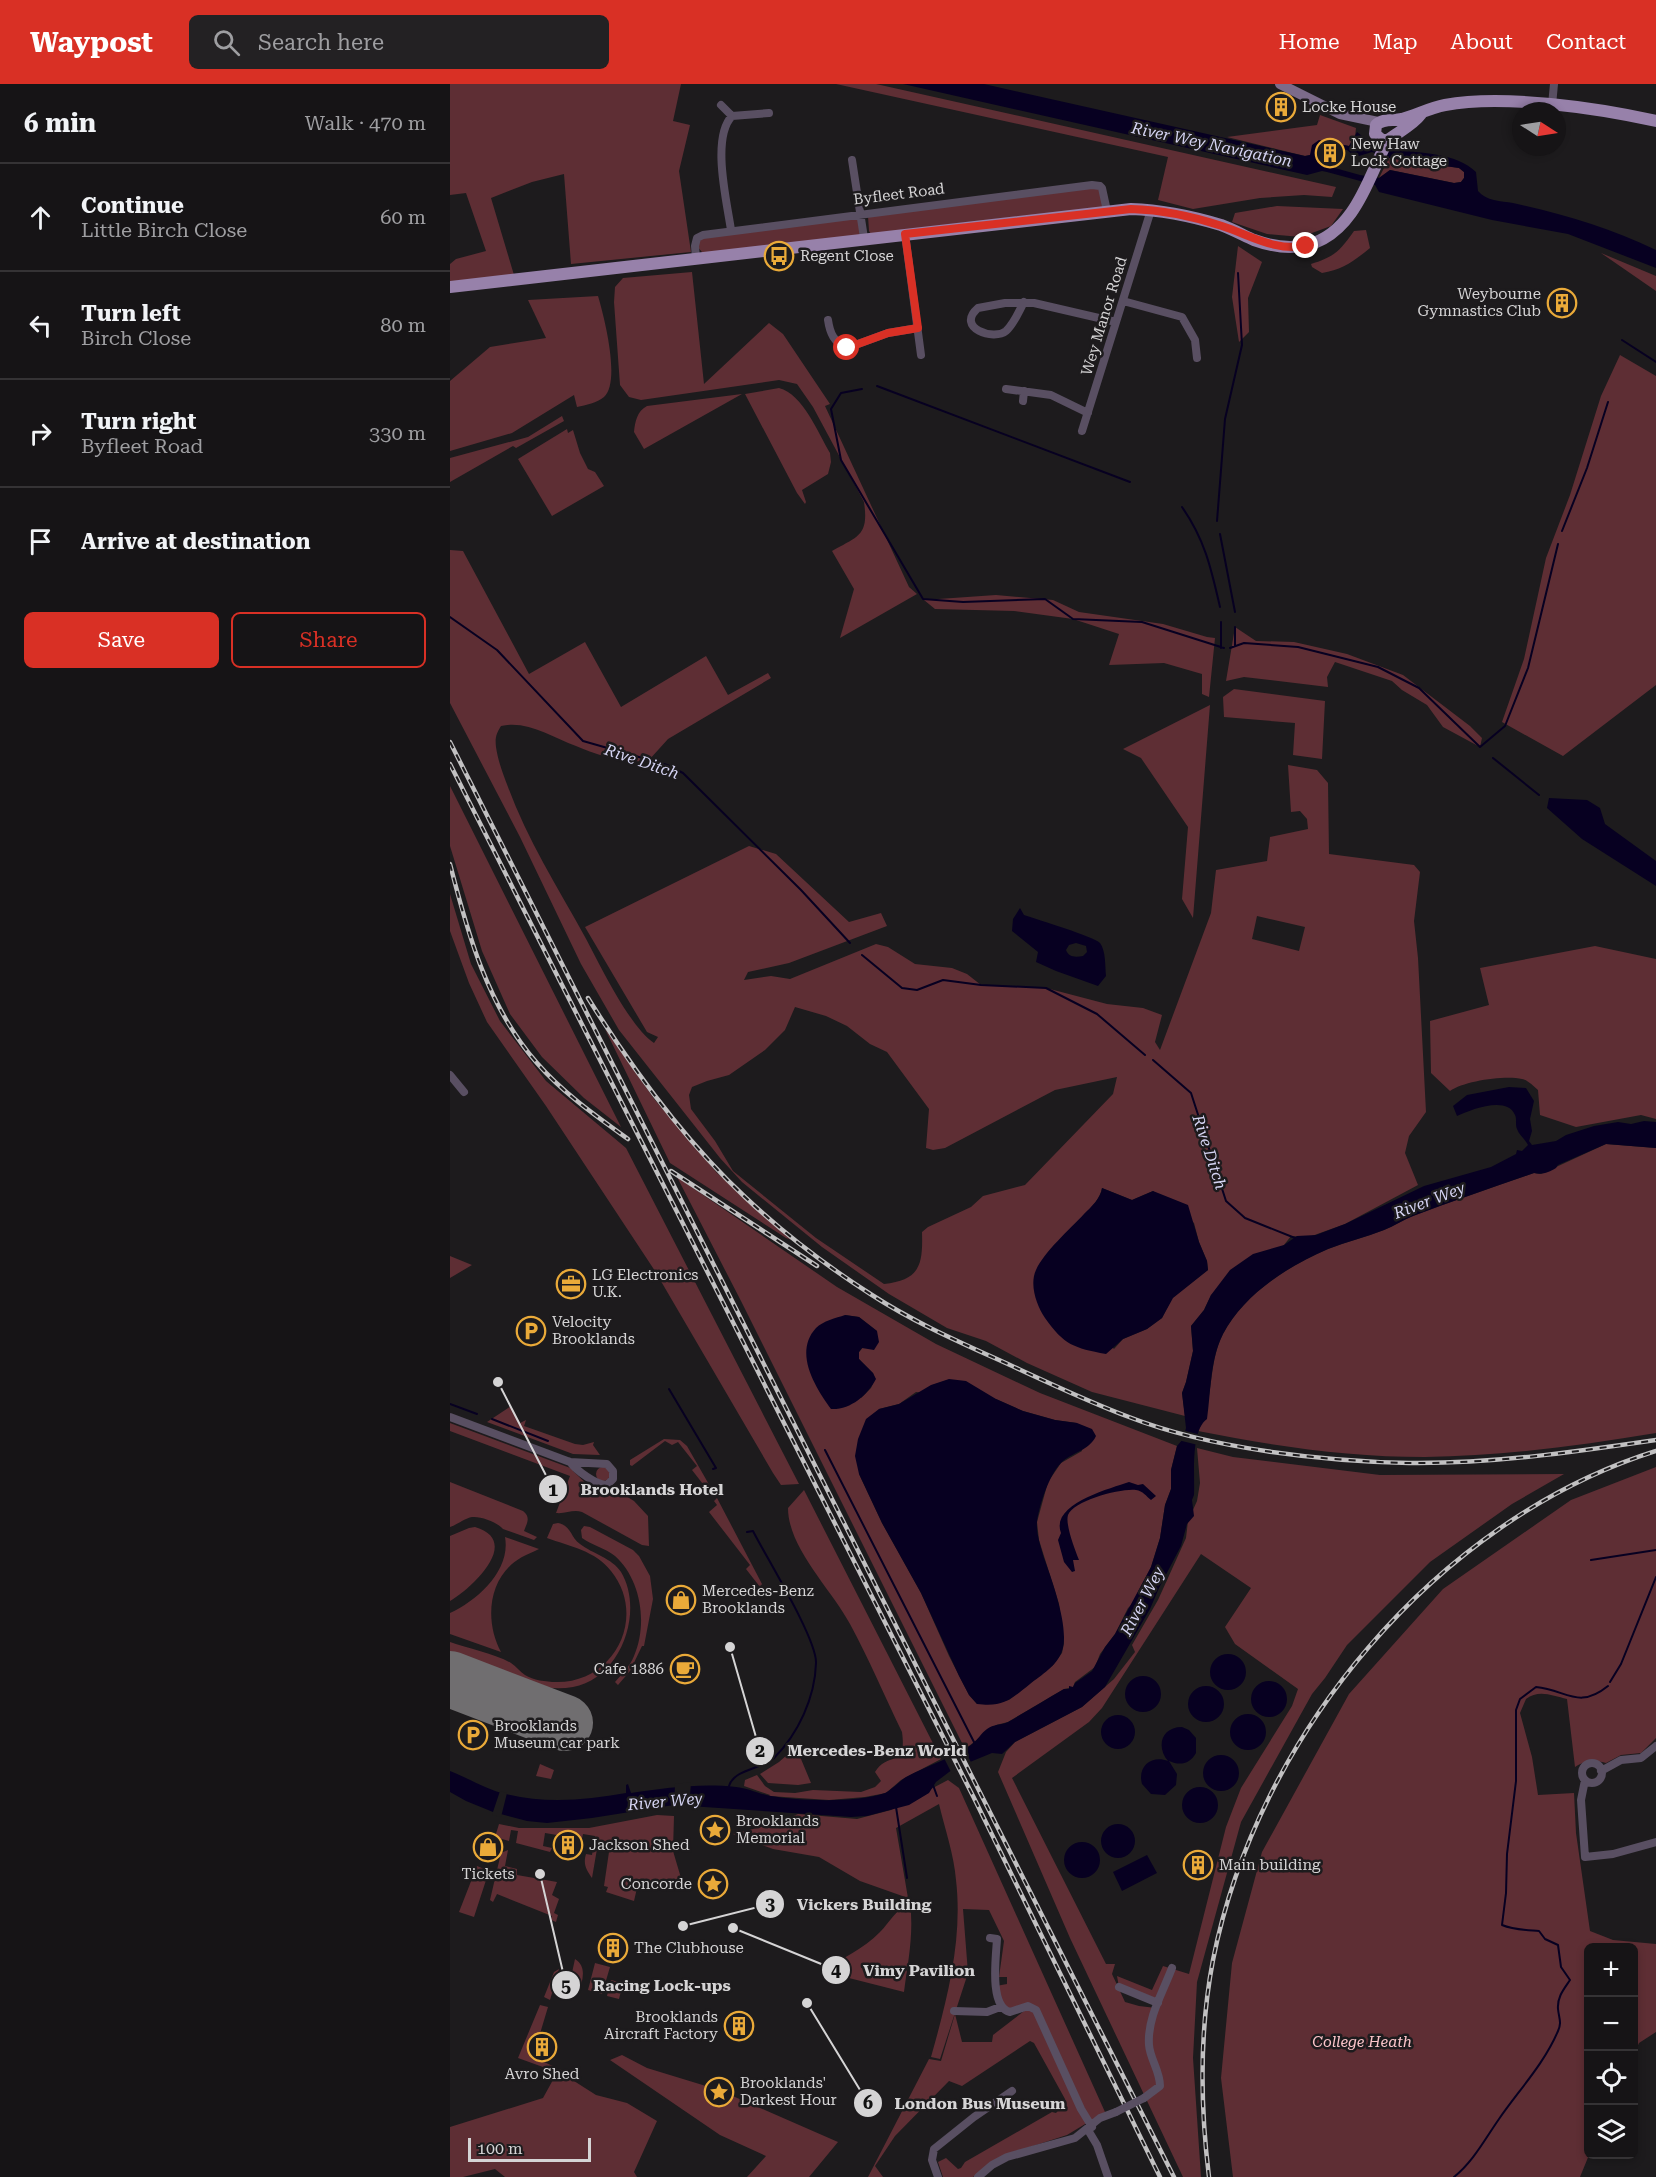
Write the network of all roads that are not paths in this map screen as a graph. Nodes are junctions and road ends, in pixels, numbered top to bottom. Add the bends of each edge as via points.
1 (1280, 84) edge
2 (1554, 84) edge
3 (1552, 102) edge
4 (1512, 103) edge
5 (722, 105) dead end
6 (1566, 107) edge
7 (769, 113) dead end
8 (732, 116) junction
9 (1656, 121) edge
10 (1383, 134) junction
11 (852, 160) dead end
12 (1151, 210) junction
13 (1107, 211) junction
14 (861, 214) junction
15 (731, 230) junction
16 (905, 234) junction
17 (864, 238) junction
18 (696, 258) junction
19 (450, 287) edge
20 (1123, 301) junction
21 (1024, 302) junction
22 (827, 320) dead end
23 (1116, 322) junction
24 (918, 328) junction
25 (921, 355) dead end
26 (1197, 358) dead end
27 (1006, 389) dead end
28 (1024, 391) junction
29 (1023, 401) dead end
30 (1088, 413) junction
31 (1082, 431) dead end
32 (450, 1075) edge
33 (464, 1092) dead end
34 (450, 1417) edge
35 (570, 1462) junction
36 (599, 1464) junction
37 (593, 1479) junction
38 (1656, 1746) edge
39 (1601, 1770) junction
40 (1585, 1779) junction
41 (1656, 1842) edge
42 (990, 1938) dead end
43 (1172, 1968) dead end
44 (1119, 1987) dead end
45 (1158, 2003) junction
46 (1000, 2007) junction
47 (954, 2011) dead end
48 (1012, 2091) dead end
49 (1090, 2128) junction
50 (938, 2177) edge
51 (978, 2177) edge
52 (1108, 2177) edge

1 - 10 main road
2 - 3 street
4 - 10 main road via 1443,106
5 - 8 street
6 - 9 main road
7 - 8 street
8 - 15 street via 725,126 722,156
10 - 12 main road via 1378,160 1352,212 1334,232 1318,242 1296,247 1268,244 1189,216
11 - 14 street
12 - 13 main road
12 - 20 street, Wey Manor Road
13 - 14 street, Byfleet Road via 1102,188 1092,184
13 - 16 main road
14 - 15 street, Byfleet Road
14 - 17 street
15 - 18 street, Byfleet Road via 697,238
16 - 17 main road
16 - 24 street
17 - 18 main road
18 - 19 main road
20 - 23 street, Wey Manor Road
20 - 26 street via 1182,317 1195,340
21 - 21 street via 978,308 971,323 979,332 1006,332
21 - 23 street
22 - 24 street via 834,340 847,348 888,333
23 - 30 street, Wey Manor Road
24 - 25 street
27 - 28 street
28 - 29 street
28 - 30 street via 1051,395
30 - 31 street, Wey Manor Road
32 - 33 street
34 - 35 street
35 - 36 street
35 - 37 street
36 - 37 street via 592,1472
36 - 37 street via 612,1468 613,1479 603,1485
38 - 39 street via 1641,1758 1621,1760
39 - 40 street via 1597,1781
39 - 40 street via 1589,1763 1583,1770
40 - 41 street via 1581,1800 1585,1857
42 - 46 street via 997,1939 996,1993
43 - 45 street
44 - 45 street
45 - 49 street, bridge via 1149,2034 1160,2084 1157,2090 1100,2118
46 - 47 street via 978,2013
46 - 49 street via 1010,2012 1028,2007 1036,2010
48 - 50 street via 934,2149 932,2160
49 - 51 street via 1076,2138 1007,2157
49 - 52 street

